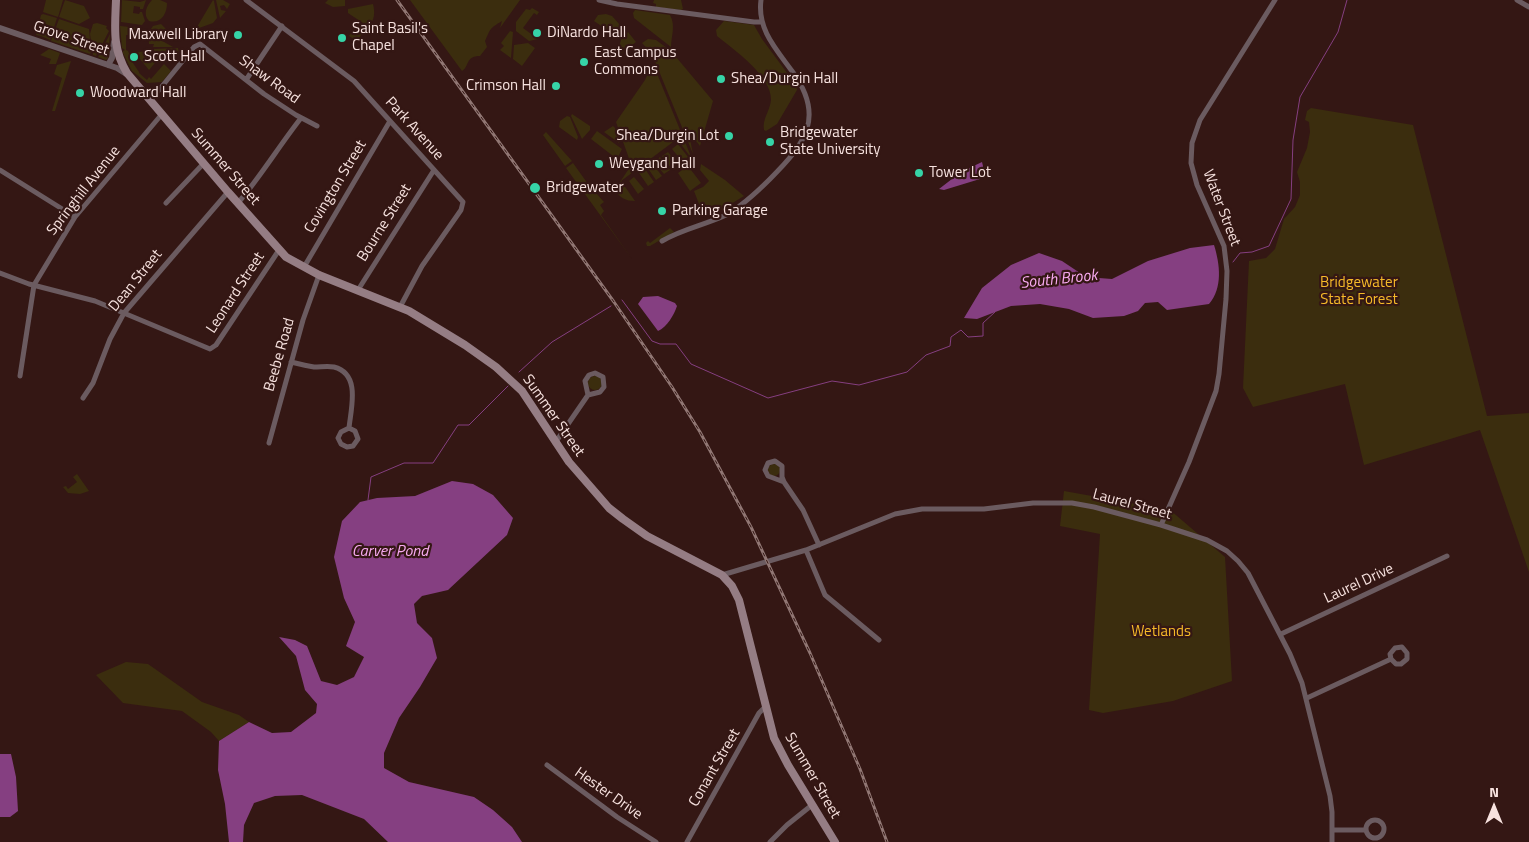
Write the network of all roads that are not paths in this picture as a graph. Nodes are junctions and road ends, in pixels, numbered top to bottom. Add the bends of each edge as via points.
1 (116, 0) edge
2 (246, 0) edge
3 (599, 0) edge
4 (761, 0) edge
5 (1275, 0) edge
6 (1517, 0) edge
7 (1529, 7) edge
8 (761, 22) junction
9 (282, 26) junction
10 (0, 28) edge
11 (115, 37) junction
12 (108, 65) junction
13 (131, 78) junction
14 (246, 80) junction
15 (150, 101) junction
16 (162, 114) junction
17 (301, 118) junction
18 (390, 121) junction
19 (317, 126) dead end
20 (204, 164) junction
21 (0, 170) edge
22 (434, 170) junction
23 (228, 192) junction
24 (166, 203) dead end
25 (238, 203) junction
26 (75, 218) junction
27 (662, 241) dead end
28 (279, 250) junction
29 (304, 267) junction
30 (0, 273) edge
31 (320, 275) junction
32 (34, 285) junction
33 (358, 290) junction
34 (400, 307) junction
35 (124, 313) junction
36 (291, 362) junction
37 (20, 376) dead end
38 (588, 395) junction
39 (83, 398) dead end
40 (349, 428) dead end
41 (269, 443) dead end
42 (555, 443) junction
43 (784, 482) junction
44 (1161, 525) junction
45 (819, 545) junction
46 (806, 550) junction
47 (1447, 556) dead end
48 (722, 575) junction
49 (1281, 634) junction
50 (879, 640) dead end
51 (1391, 659) dead end
52 (1307, 698) junction
53 (765, 708) junction
54 (547, 765) dead end
55 (812, 805) junction
56 (1332, 830) junction
57 (1366, 830) dead end
58 (656, 842) edge
59 (687, 842) edge
60 (770, 842) edge
61 (834, 842) edge
62 (1332, 842) edge

1 - 11 main road, Summer Street
2 - 9 street, Park Avenue
3 - 8 street
4 - 8 street
5 - 44 street, Water Street via 1200,120 1192,143 1191,163 1197,185 1225,252 1226,299 1220,374 1189,462
6 - 7 street
8 - 27 street via 806,95 809,123 801,144 762,188 736,209
9 - 14 street
9 - 18 street, Park Avenue via 354,81
10 - 12 street, Grove Street
11 - 12 street, Summer Street
11 - 13 main road, Summer Street via 118,55
12 - 13 street, Grove Street
13 - 15 main road, Summer Street
14 - 15 street, Shaw Road via 199,44
14 - 17 street, Shaw Road
15 - 16 main road, Summer Street
16 - 20 main road, Summer Street
16 - 26 street, Springhill Avenue
17 - 19 street, Shaw Road
17 - 25 street
18 - 22 street, Park Avenue
18 - 29 street, Covington Street
20 - 23 main road, Summer Street
20 - 24 street
21 - 26 street
22 - 33 street, Bourne Street
22 - 34 street, Park Avenue via 461,198 463,207 422,266
23 - 25 main road, Summer Street
23 - 35 street, Dean Street
25 - 28 main road, Summer Street
26 - 32 street, Springhill Avenue
28 - 29 main road, Summer Street
28 - 35 street, Leonard Street via 212,348
29 - 31 main road, Summer Street
30 - 32 street
31 - 33 main road, Summer Street
31 - 36 street, Beebe Road
32 - 35 street via 88,299
32 - 37 street, Springhill Avenue
33 - 34 main road, Summer Street
34 - 42 main road, Summer Street via 474,351 512,381 531,402
35 - 39 street, Dean Street via 93,384
36 - 40 street via 336,368 347,375 352,386
36 - 41 street, Beebe Road
38 - 38 street via 600,392 604,387 605,380 601,375 595,373 587,378
38 - 42 street
42 - 48 main road, Summer Street via 583,480 622,519
43 - 43 street via 781,464 775,461 768,463 766,475
43 - 45 street via 803,510
44 - 45 street, Laurel Street via 1066,503 922,509 904,511
44 - 49 street, Laurel Street via 1227,551 1248,573
45 - 46 street, Laurel Street
46 - 48 street, Laurel Street
46 - 50 street via 825,595
47 - 49 street, Laurel Drive
48 - 53 main road, Summer Street via 739,600
49 - 52 street, Laurel Street
51 - 52 street
52 - 56 street, Laurel Street via 1330,796
53 - 55 main road, Summer Street via 780,751
53 - 59 street, Conant Street via 759,713
54 - 58 street, Hester Drive
55 - 60 street
55 - 61 main road, Summer Street
56 - 57 street
56 - 62 street, Laurel Street

